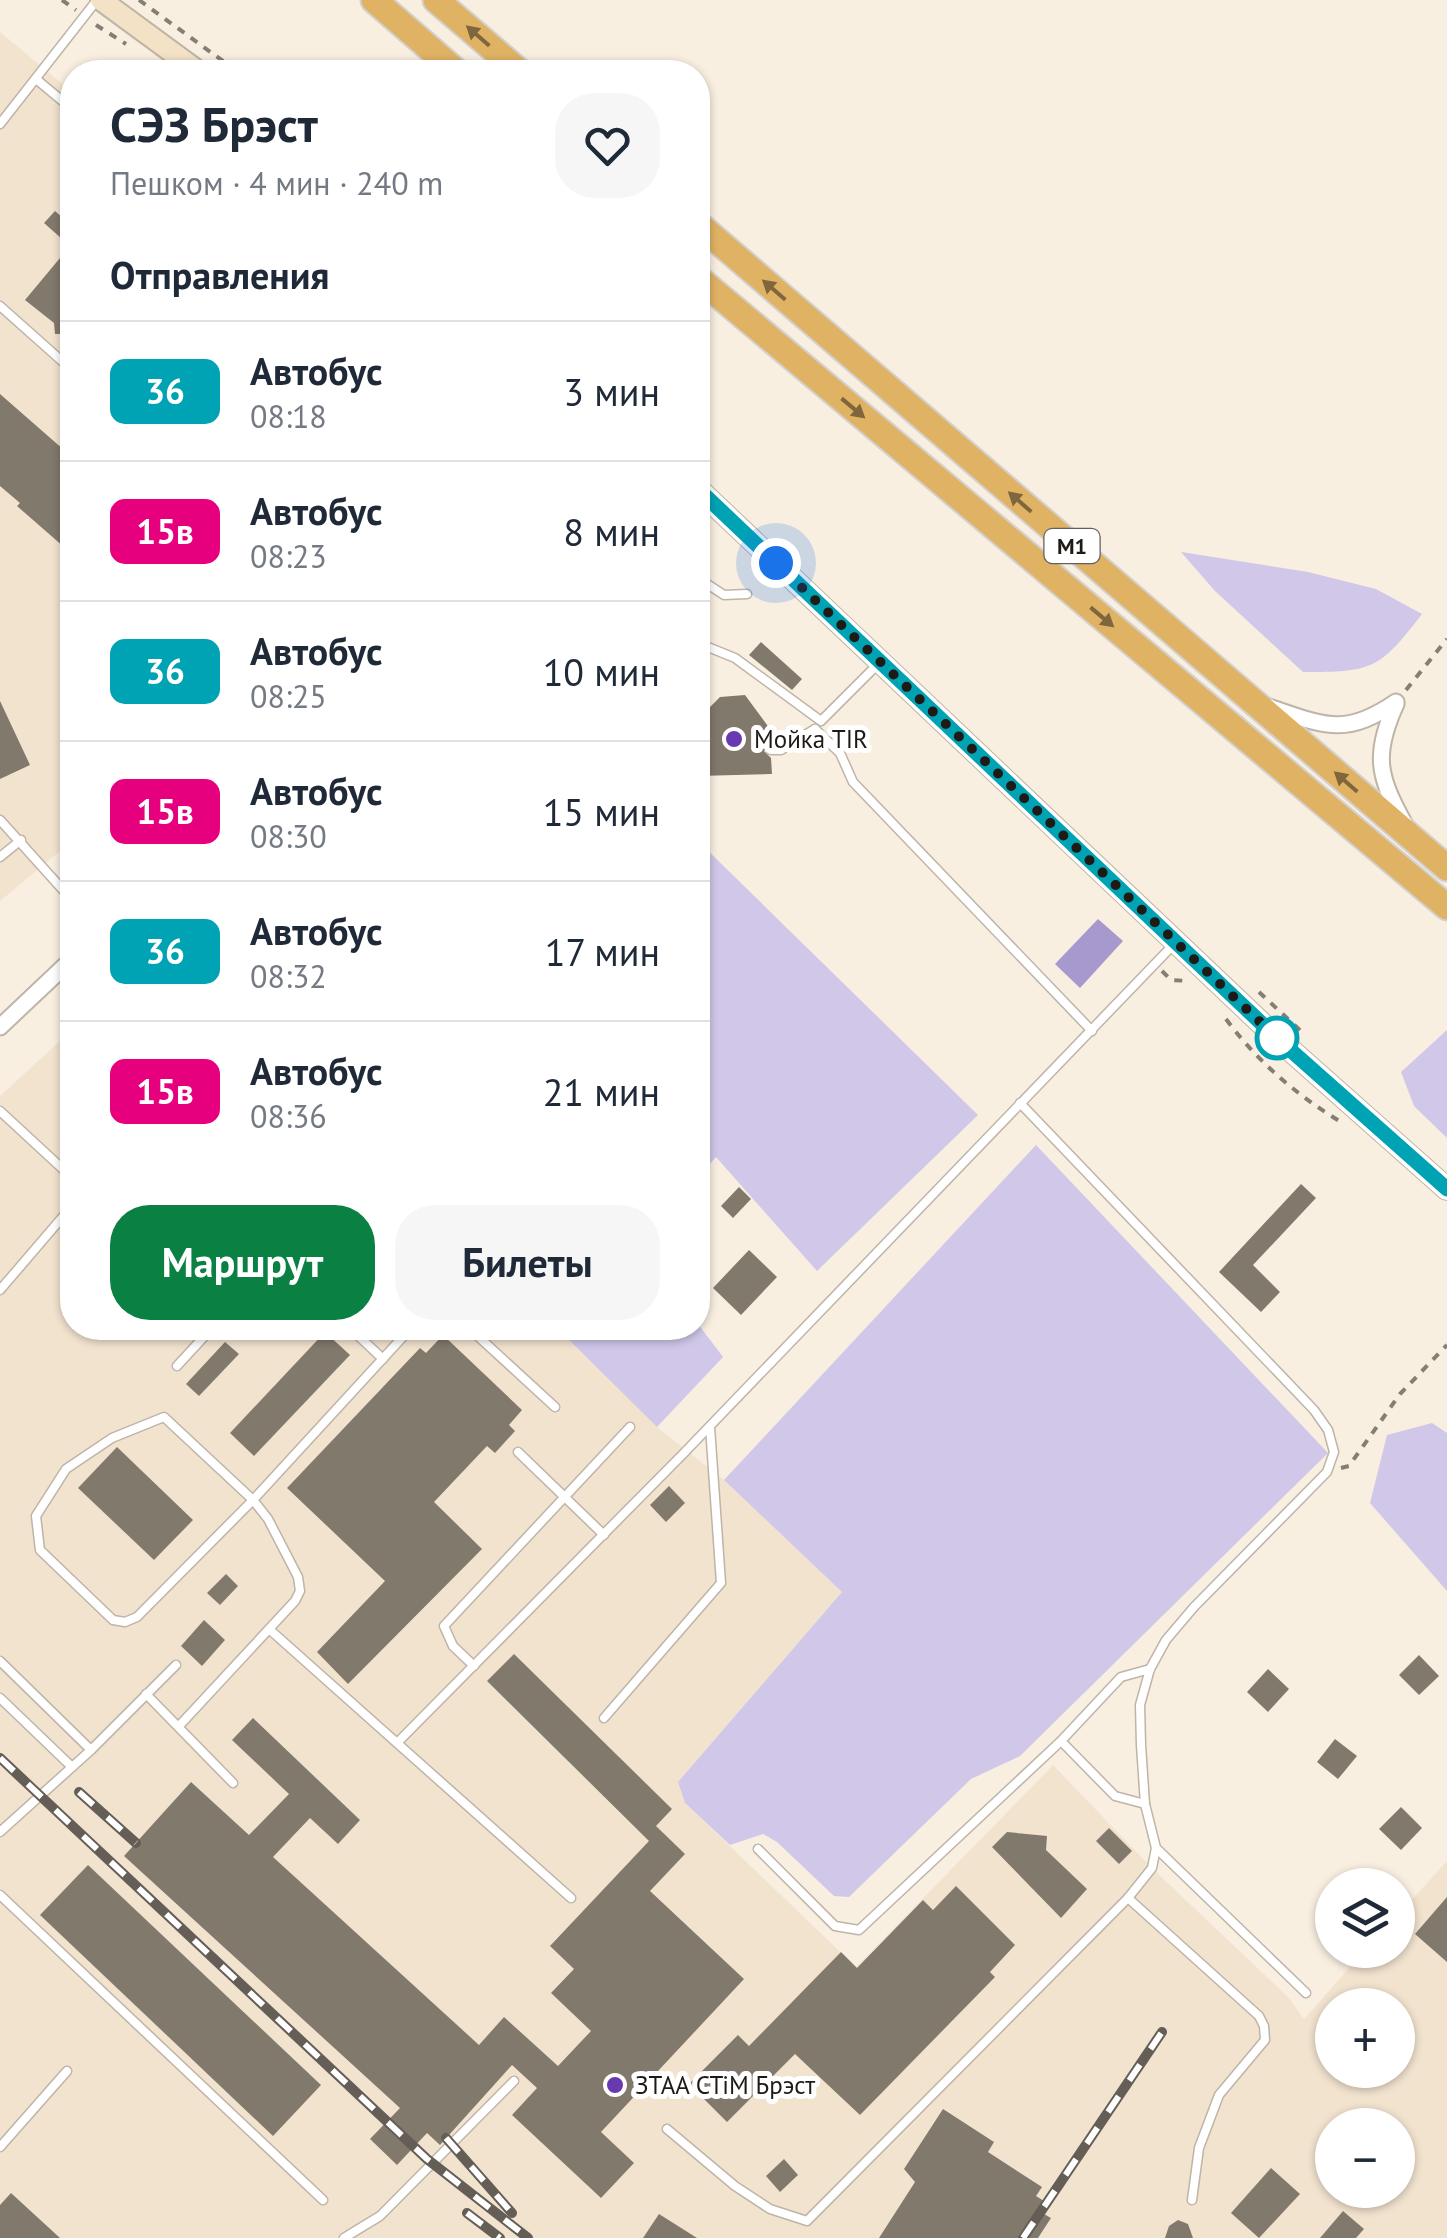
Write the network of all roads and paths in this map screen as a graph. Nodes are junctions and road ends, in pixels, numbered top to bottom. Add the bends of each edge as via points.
1 (99, 0) edge
2 (139, 0) edge
3 (374, 0) edge
4 (436, 0) edge
5 (182, 60) edge
6 (222, 60) edge
7 (444, 60) edge
8 (506, 60) edge
9 (36, 79) junction
10 (60, 99) edge
11 (0, 124) edge
12 (710, 234) edge
13 (710, 288) edge
14 (0, 306) edge
15 (60, 359) edge
16 (710, 500) edge
17 (710, 586) edge
18 (747, 594) dead end
19 (1447, 639) edge
20 (710, 649) edge
21 (881, 661) junction
22 (1253, 702) junction
23 (1396, 702) junction
24 (818, 725) junction
25 (771, 750) dead end
26 (0, 820) edge
27 (1414, 839) junction
28 (21, 840) junction
29 (0, 857) edge
30 (1447, 868) edge
31 (60, 886) edge
32 (1447, 908) edge
33 (1176, 942) junction
34 (60, 970) edge
35 (0, 1027) edge
36 (1092, 1031) junction
37 (1020, 1103) junction
38 (0, 1111) edge
39 (60, 1166) edge
40 (1447, 1189) edge
41 (60, 1220) edge
42 (0, 1290) edge
43 (201, 1340) edge
44 (363, 1340) edge
45 (401, 1340) edge
46 (482, 1340) edge
47 (1447, 1346) edge
48 (383, 1359) junction
49 (177, 1366) dead end
50 (554, 1407) dead end
51 (710, 1426) junction
52 (630, 1427) dead end
53 (518, 1452) dead end
54 (1327, 1472) junction
55 (566, 1497) junction
56 (252, 1500) junction
57 (604, 1534) junction
58 (269, 1628) junction
59 (0, 1661) edge
60 (176, 1665) dead end
61 (474, 1666) junction
62 (1150, 1669) junction
63 (146, 1694) junction
64 (0, 1698) edge
65 (604, 1718) dead end
66 (180, 1726) junction
67 (1060, 1741) junction
68 (396, 1742) junction
69 (92, 1750) junction
70 (72, 1767) junction
71 (233, 1783) dead end
72 (1145, 1804) junction
73 (0, 1832) edge
74 (758, 1848) dead end
75 (1156, 1848) junction
76 (0, 1895) edge
77 (570, 1898) dead end
78 (1128, 1898) junction
79 (1306, 1993) dead end
80 (67, 2071) dead end
81 (514, 2081) dead end
82 (667, 2129) dead end
83 (0, 2147) edge
84 (323, 2200) dead end
85 (1192, 2200) dead end
86 (344, 2238) edge

1 - 5 main road
1 - 9 lane
2 - 6 path
3 - 7 highway
8 -> 4 highway
9 - 10 lane
9 - 11 lane
22 -> 12 highway, М1
13 -> 32 highway, М1
14 - 15 lane
16 - 21 main road
17 - 18 lane via 724,595
19 - 23 path
20 - 24 lane via 735,658
21 - 24 lane
21 - 33 main road
22 - 23 street via 1353,726
27 -> 22 highway, М1
23 - 27 street via 1379,750 1389,796
24 - 25 lane
24 - 36 lane via 853,782
26 - 28 lane
27 - 30 highway, М1
28 - 29 lane
28 - 31 lane
33 - 36 lane
33 - 40 main road
34 - 35 street
36 - 37 lane
37 - 51 lane
37 - 54 lane via 1314,1410 1334,1452
38 - 39 lane
41 - 42 lane
43 - 49 lane
44 - 48 lane
45 - 48 lane
46 - 50 lane
47 - 54 path via 1400,1394 1349,1466
48 - 56 lane
51 - 57 lane
51 - 65 lane via 722,1583
52 - 55 lane
53 - 55 lane
54 - 62 lane via 1194,1607
55 - 57 lane
55 - 61 lane via 444,1626 452,1646
56 - 56 lane via 138,1617 125,1622 114,1620 40,1550 36,1516 66,1469 112,1438 164,1418
56 - 58 lane via 268,1519 300,1591
57 - 61 lane
58 - 66 lane
58 - 68 lane
59 - 69 lane
60 - 63 lane
61 - 68 lane
62 - 67 lane via 1121,1676
62 - 72 lane via 1140,1705
63 - 66 lane
63 - 69 lane
64 - 70 lane
66 - 71 lane
67 - 72 lane via 1115,1796
67 - 74 lane via 858,1930 836,1926
68 - 77 lane
69 - 70 lane
70 - 73 lane
72 - 75 lane
75 - 78 lane via 1152,1868
75 - 79 lane
76 - 84 lane
78 - 82 lane via 807,2221 746,2194
78 - 85 lane via 1264,2026 1265,2040 1218,2095
80 - 83 lane
81 - 86 lane via 380,2216

